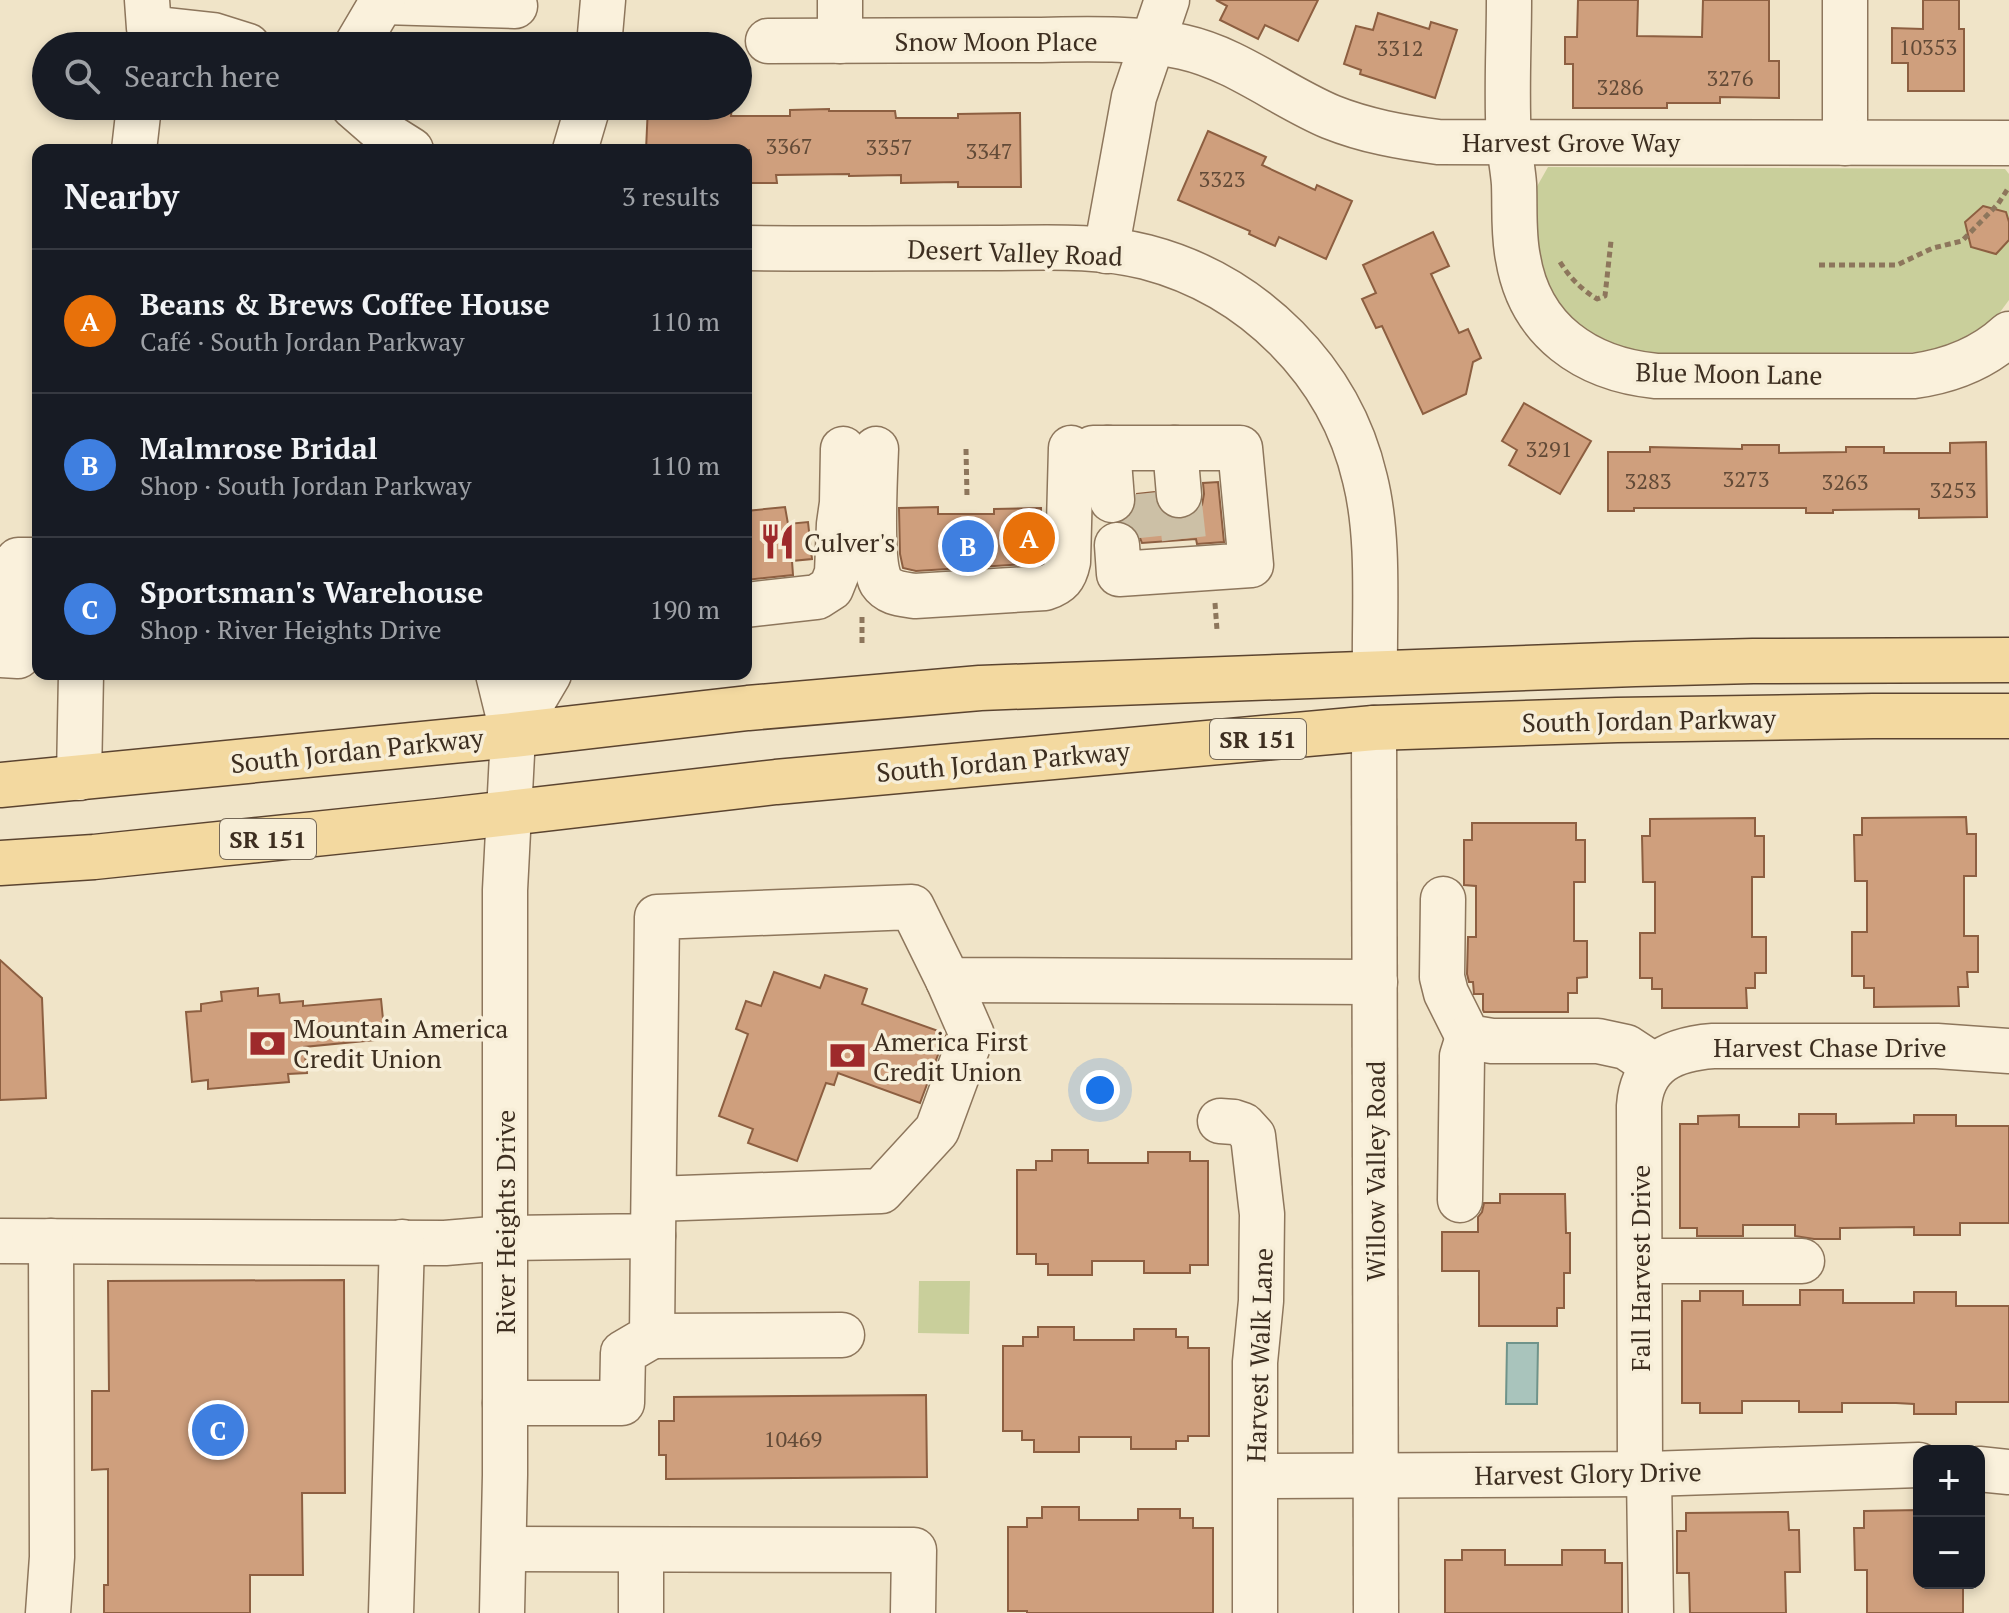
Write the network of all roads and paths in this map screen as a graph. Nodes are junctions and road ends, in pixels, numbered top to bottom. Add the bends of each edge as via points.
1 (603, 0) edge
2 (1167, 0) edge
3 (1509, 0) edge
4 (1845, 0) edge
5 (383, 1) edge
6 (515, 6) dead end
7 (840, 20) edge
8 (147, 25) edge
9 (193, 32) edge
10 (364, 32) edge
11 (600, 32) edge
12 (768, 41) dead end
13 (1153, 42) junction
14 (137, 120) edge
15 (369, 120) edge
16 (584, 120) edge
17 (1509, 142) junction
18 (1845, 143) junction
19 (2009, 143) edge
20 (135, 144) edge
21 (401, 144) edge
22 (577, 144) edge
23 (2009, 187) edge
24 (1611, 241) dead end
25 (752, 248) edge
26 (1106, 251) junction
27 (1556, 251) dead end
28 (1819, 265) dead end
29 (2009, 334) edge
30 (1122, 448) junction
31 (966, 449) dead end
32 (967, 497) dead end
33 (1158, 555) dead end
34 (32, 560) edge
35 (752, 604) edge
36 (0, 655) edge
37 (2009, 660) edge
38 (1375, 672) junction
39 (81, 680) edge
40 (499, 680) edge
41 (545, 680) edge
42 (2009, 716) edge
43 (1374, 728) junction
44 (513, 735) junction
45 (79, 778) junction
46 (0, 785) edge
47 (509, 813) junction
48 (0, 863) edge
49 (1443, 899) dead end
50 (948, 980) junction
51 (1375, 982) junction
52 (1468, 1037) junction
53 (2009, 1051) edge
54 (1655, 1066) junction
55 (1220, 1121) dead end
56 (1460, 1200) dead end
57 (654, 1218) junction
58 (505, 1238) junction
59 (0, 1241) edge
60 (51, 1241) junction
61 (402, 1242) junction
62 (1640, 1261) junction
63 (1802, 1261) dead end
64 (842, 1335) dead end
65 (652, 1336) junction
66 (505, 1403) junction
67 (1913, 1465) edge
68 (1985, 1470) edge
69 (2009, 1472) edge
70 (1645, 1474) junction
71 (1256, 1476) junction
72 (1376, 1476) junction
73 (504, 1549) junction
74 (641, 1550) junction
75 (48, 1613) edge
76 (391, 1613) edge
77 (502, 1613) edge
78 (641, 1613) edge
79 (913, 1613) edge
80 (1255, 1613) edge
81 (1376, 1613) edge
82 (1651, 1613) edge

1 - 11 street
2 - 13 street
3 - 17 street, Blue Moon Lane
4 - 18 street
5 - 6 street
5 - 10 street
7 - 12 street, Snow Moon Place
7 - 13 street, Snow Moon Place via 1060,40
8 - 9 street
13 - 17 street, Harvest Grove Way via 1224,60 1366,129 1438,142
13 - 26 street via 1134,97
14 - 20 street
15 - 21 street
16 - 22 street
17 - 18 street, Harvest Grove Way
17 - 29 street, Blue Moon Lane via 1517,257 1531,298 1572,348 1612,368 1656,376 1914,376 1973,359
18 - 19 street, Harvest Grove Way
23 - 28 path via 1962,241 1897,265
24 - 27 path via 1605,296 1597,299 1569,276
25 - 26 street, Desert Valley Road
26 - 38 street, Desert Valley Road via 1171,266 1240,299 1279,330 1320,377 1355,443 1372,515
30 - 30 street via 1147,495
30 - 33 street via 1240,448 1251,565
30 - 35 street via 1058,583 915,596 882,585 859,449 842,503 837,573 831,588 817,597
31 - 32 path
34 - 36 street via 18,560 18,656
37 - 38 main road, South Jordan Parkway via 1738,661
38 - 44 main road, South Jordan Parkway via 980,688
39 - 45 street
40 - 44 street, River Heights Drive
41 - 44 street, River Heights Drive
42 - 43 main road, South Jordan Parkway / SR 151
43 - 47 main road, South Jordan Parkway / SR 151 via 776,782
43 - 51 street, Willow Valley Road
44 - 45 main road, South Jordan Parkway
44 - 47 street, River Heights Drive
45 - 46 main road, South Jordan Parkway
47 - 48 main road, South Jordan Parkway / SR 151
47 - 58 street, River Heights Drive
49 - 52 street via 1442,977
50 - 51 street
50 - 57 street via 972,1035 937,1130 881,1191
50 - 57 street via 912,907 657,917
51 - 72 street, Willow Valley Road
52 - 54 street via 1598,1041 1626,1047
52 - 56 street via 1462,1056
53 - 54 street, Harvest Chase Drive via 1713,1046 1684,1050
54 - 62 street, Fall Harvest Drive via 1640,1095
55 - 71 street, Harvest Walk Lane via 1243,1125 1253,1136 1259,1178 1263,1245 1255,1362
57 - 58 street
57 - 65 street
58 - 61 street
58 - 66 street, River Heights Drive
59 - 60 street
60 - 61 street
60 - 75 street
61 - 76 street
62 - 63 street
62 - 70 street, Fall Harvest Drive
64 - 65 street
65 - 66 street via 623,1353 622,1403
66 - 73 street, River Heights Drive
67 - 70 street, Harvest Glory Drive
68 - 69 street
70 - 72 street, Harvest Glory Drive
70 - 82 street, Fall Harvest Drive
71 - 72 street, Harvest Glory Drive
71 - 80 street, Harvest Walk Lane
72 - 81 street, Willow Valley Road
73 - 74 street
73 - 77 street, River Heights Drive
74 - 78 street
74 - 79 street via 914,1550

